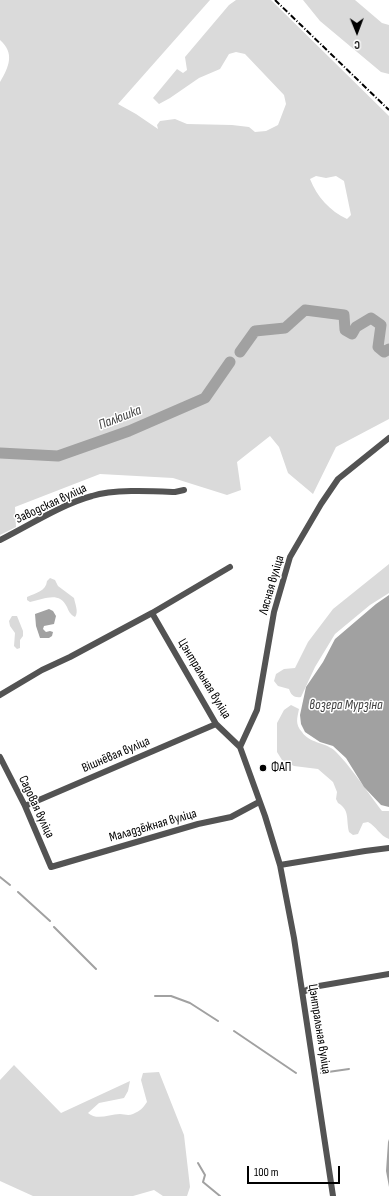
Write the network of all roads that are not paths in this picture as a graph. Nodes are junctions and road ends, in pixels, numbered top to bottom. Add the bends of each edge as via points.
1 (389, 438) edge
2 (184, 490) dead end
3 (0, 540) edge
4 (230, 567) dead end
5 (152, 614) junction
6 (0, 695) edge
7 (216, 724) junction
8 (240, 747) junction
9 (0, 757) edge
10 (259, 802) junction
11 (25, 806) junction
12 (389, 848) edge
13 (280, 865) junction
14 (51, 867) joint
15 (389, 974) edge
16 (303, 992) junction
17 (333, 1196) edge

1 - 8 street, Лясная вуліца via 338,479 290,557 274,612 256,710
2 - 3 street, Заводская вуліца via 93,495 76,501
4 - 5 street
5 - 6 street via 42,670
5 - 7 street, Цэнтральная вуліца
7 - 8 street, Цэнтральная вуліца
7 - 11 street, Вішнёвая вуліца
8 - 10 street, Цэнтральная вуліца
9 - 11 street, Садовая вуліца
10 - 13 street, Цэнтральная вуліца
10 - 14 street, Маладзёжная вуліца via 231,817 198,824
11 - 14 street, Садовая вуліца
12 - 13 street
13 - 16 street, Цэнтральная вуліца
15 - 16 street via 313,986
16 - 17 street, Цэнтральная вуліца

